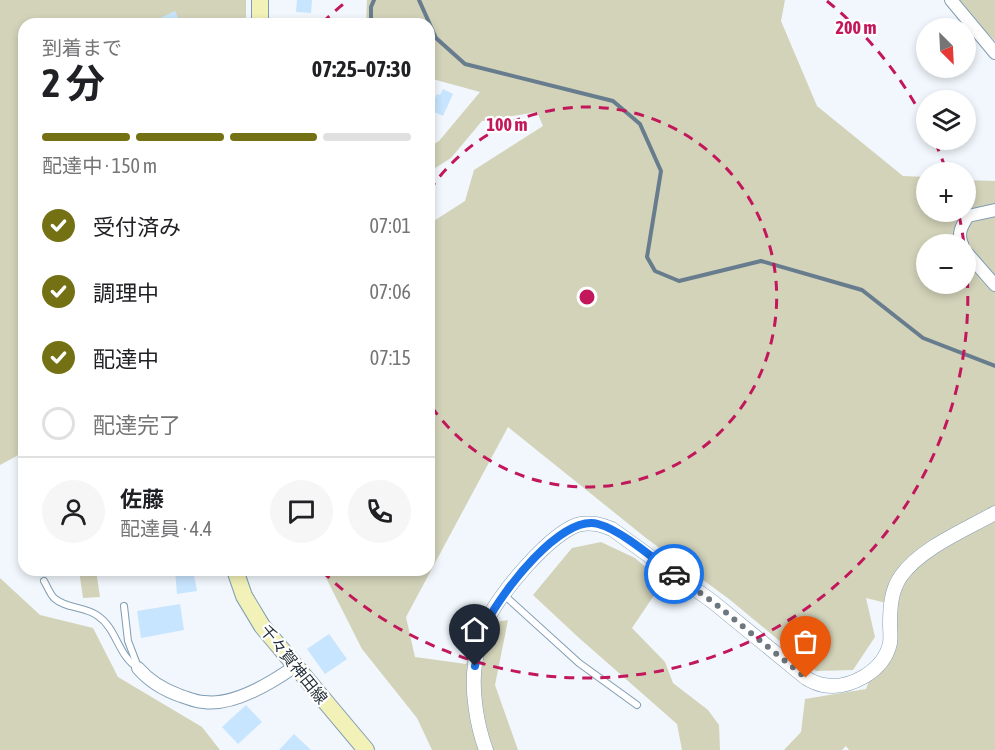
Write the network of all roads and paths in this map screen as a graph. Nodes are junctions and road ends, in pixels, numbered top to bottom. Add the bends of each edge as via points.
1 (260, 0) edge
2 (951, 0) edge
3 (260, 18) edge
4 (995, 53) edge
5 (995, 210) edge
6 (960, 234) edge
7 (976, 263) edge
8 (995, 285) edge
9 (995, 513) edge
10 (237, 576) edge
11 (44, 582) dead end
12 (504, 595) junction
13 (124, 606) dead end
14 (294, 667) junction
15 (138, 668) junction
16 (637, 705) dead end
17 (366, 750) edge
18 (486, 750) edge

1 - 3 main road
2 - 4 street
5 - 6 street via 968,216
7 - 8 street
9 - 12 street via 923,554 907,568 892,595 890,642 884,657 860,680 843,686 822,685 806,678 713,602 612,529 596,523 564,531 543,548
10 - 14 main road, 千々賀神田線 via 262,626
11 - 15 lane via 54,597 65,604 99,616 110,627 128,662
12 - 16 lane via 579,663
12 - 18 street via 485,624 475,666 476,710
13 - 15 lane via 128,641
14 - 15 street via 270,683 238,696 204,702 148,680
14 - 17 main road, 千々賀神田線

